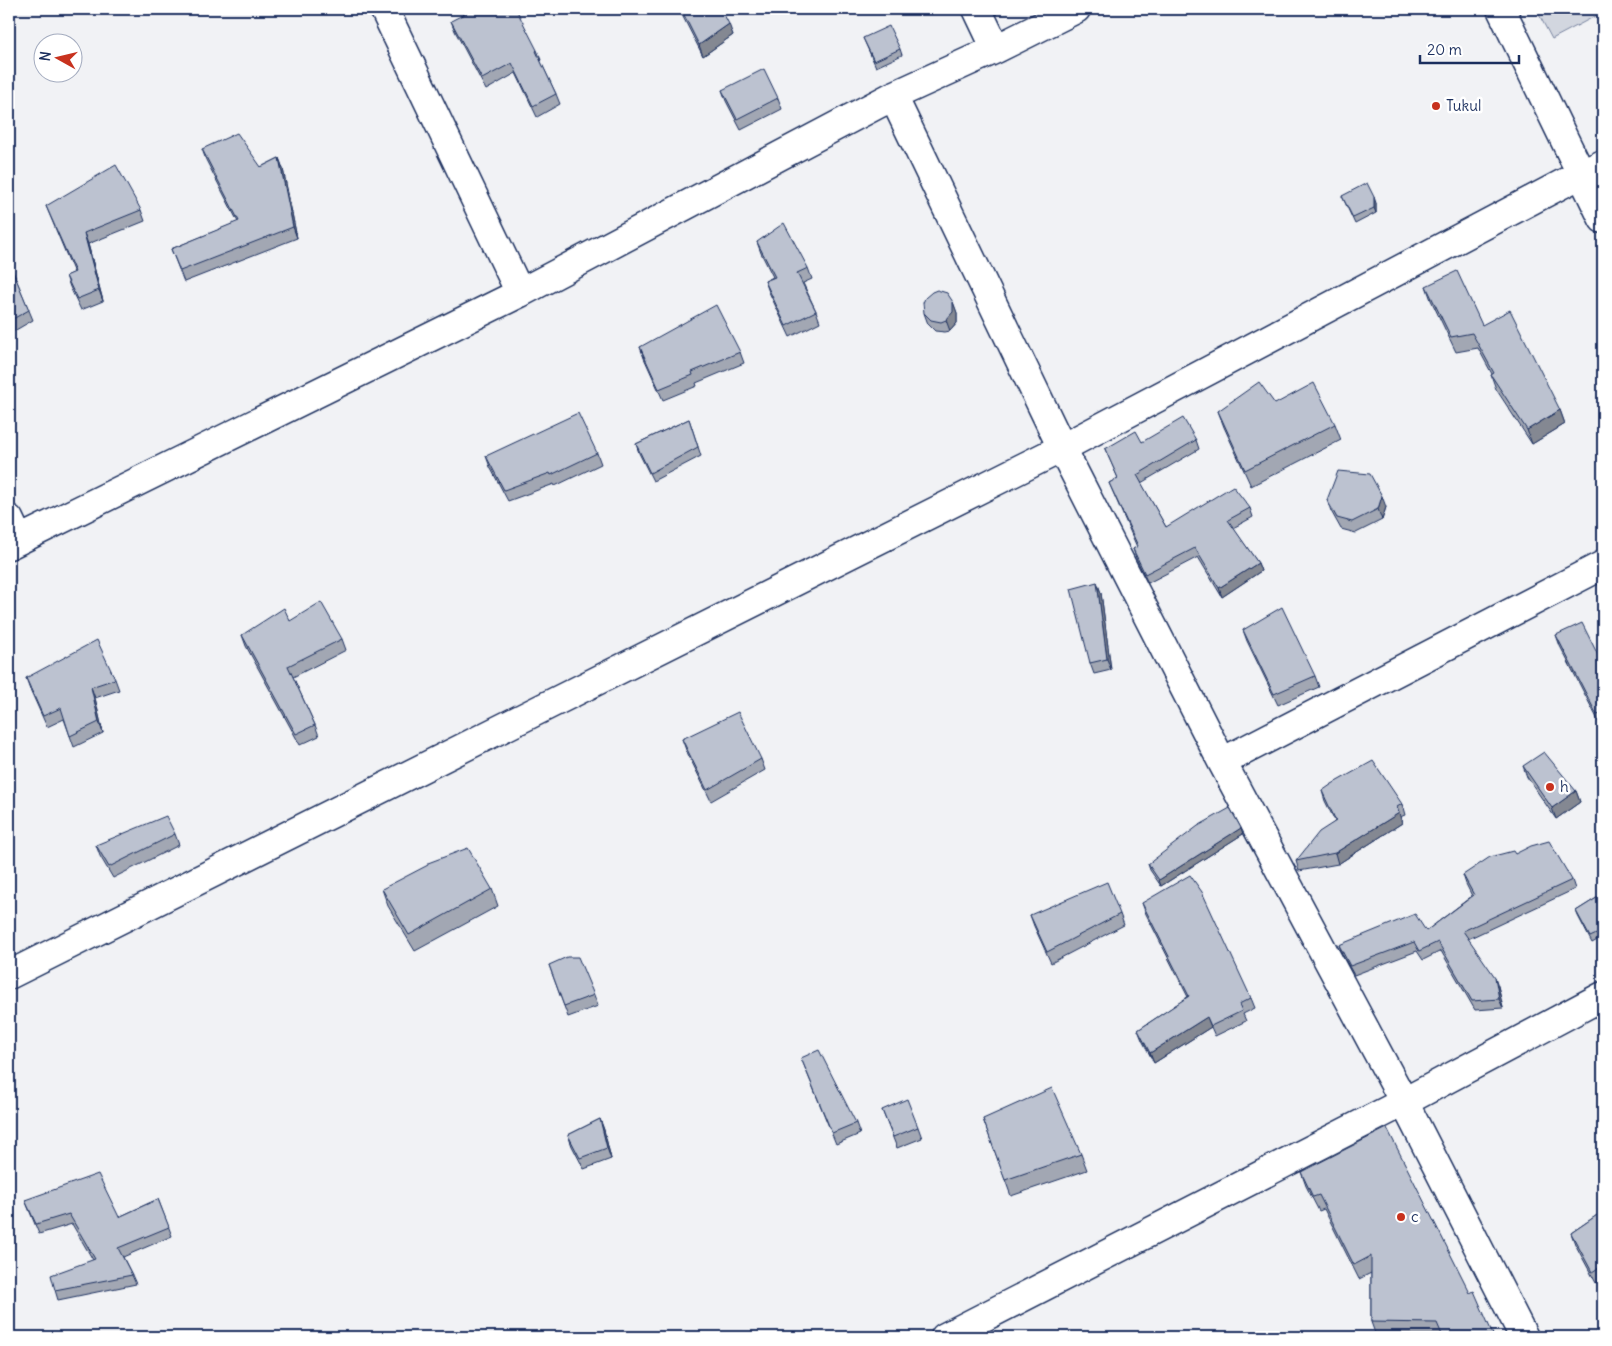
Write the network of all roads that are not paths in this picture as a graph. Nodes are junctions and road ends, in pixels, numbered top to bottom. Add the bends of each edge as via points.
1 (384, 9) edge
2 (977, 9) edge
3 (1076, 9) edge
4 (1501, 9) edge
5 (996, 49) junction
6 (893, 96) junction
7 (1592, 169) edge
8 (1603, 219) edge
9 (520, 293) junction
10 (1062, 448) junction
11 (12, 535) edge
12 (1603, 565) edge
13 (1222, 762) junction
14 (9, 975) edge
15 (1603, 996) edge
16 (1404, 1102) junction
17 (945, 1337) edge
18 (1524, 1337) edge

1 - 9 street
2 - 5 street
3 - 5 street
4 - 7 street
5 - 6 street
6 - 9 street
6 - 10 street
7 - 8 street
7 - 10 street
9 - 11 street
10 - 13 street
10 - 14 street
12 - 13 street
13 - 16 street
15 - 16 street
16 - 17 street
16 - 18 street

